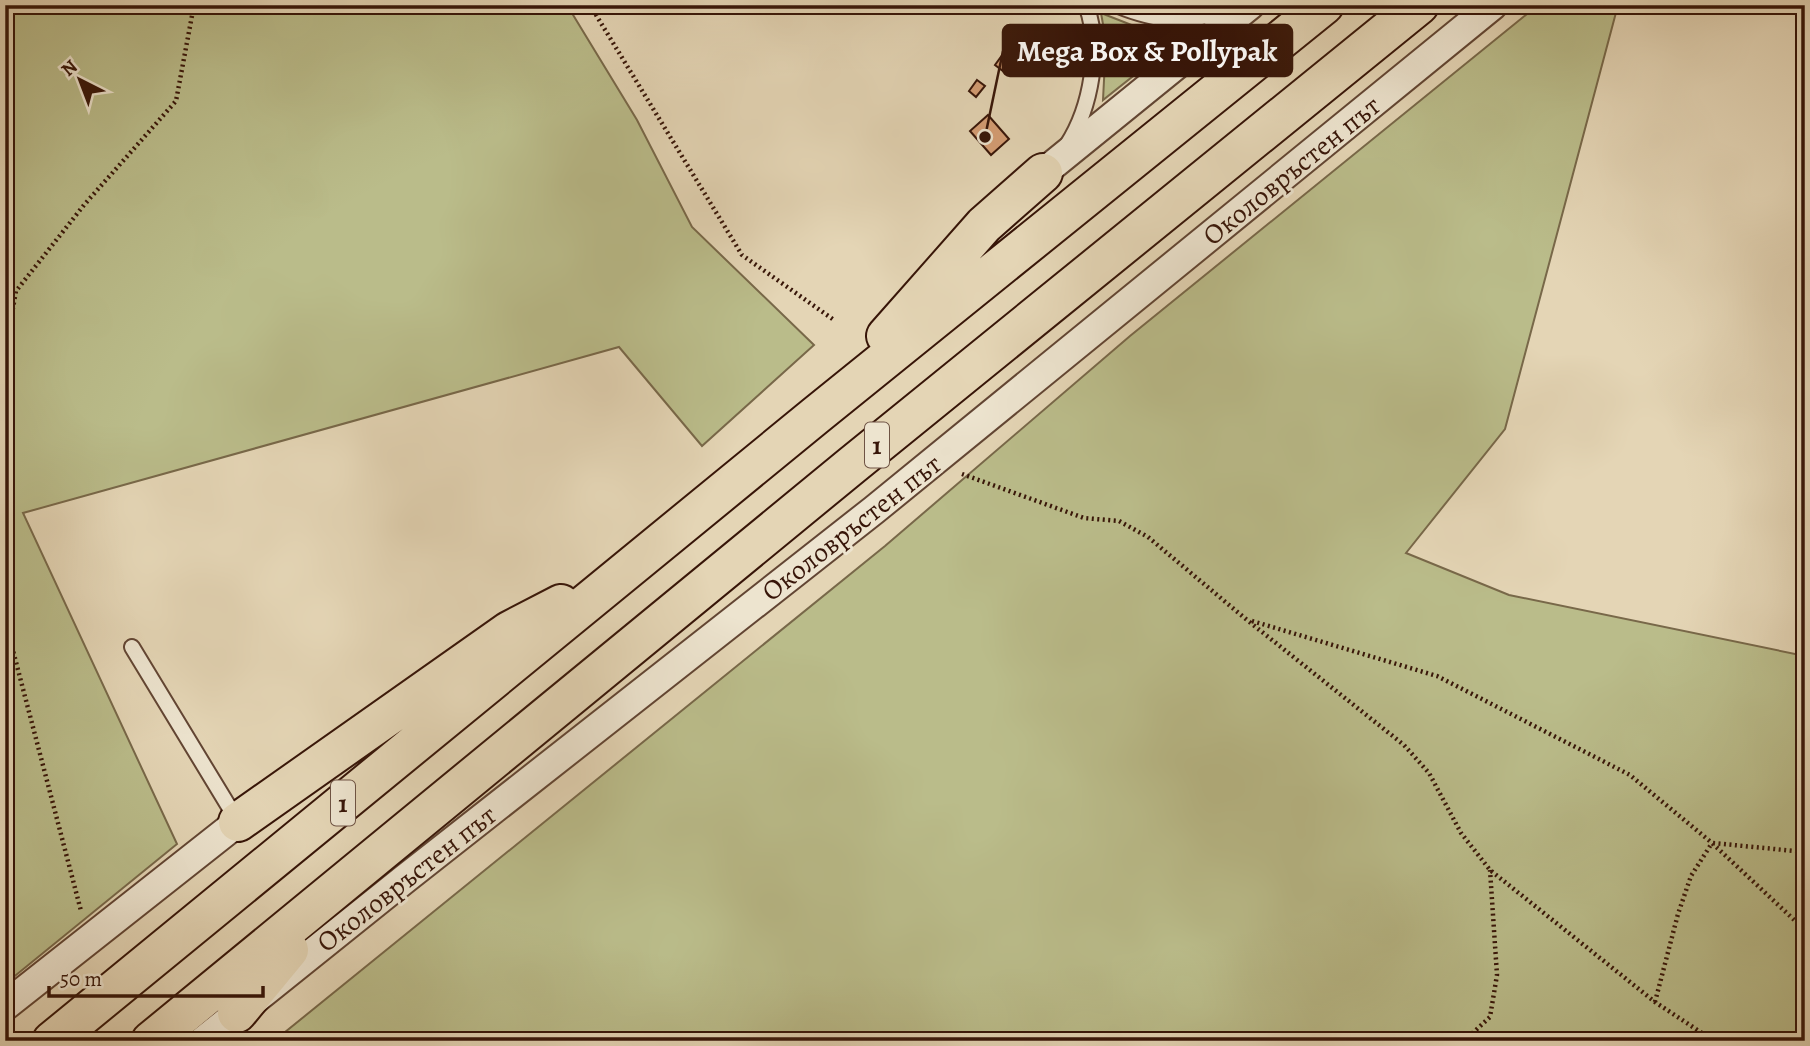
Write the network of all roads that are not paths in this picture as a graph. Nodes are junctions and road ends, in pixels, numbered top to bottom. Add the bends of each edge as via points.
1 (1086, 5) edge
2 (1116, 5) edge
3 (1242, 5) edge
4 (1250, 5) edge
5 (1324, 5) edge
6 (1419, 5) edge
7 (1493, 5) edge
8 (1043, 173) junction
9 (816, 416) junction
10 (634, 565) junction
11 (132, 647) dead end
12 (238, 822) junction
13 (338, 888) junction
14 (5, 1006) edge
15 (237, 1013) junction
16 (52, 1041) edge
17 (151, 1041) edge
18 (203, 1041) edge

1 - 8 lane via 1094,53 1091,83 1069,141
2 - 3 lane via 1138,14 1182,20 1205,19
4 - 8 street
5 - 9 highway, 1
6 - 13 highway, Околовръстен път / 1
7 - 15 street, Околовръстен път via 874,510
8 - 9 highway via 984,225
9 - 10 highway, 1
10 - 12 highway via 509,631
10 - 16 highway, 1
11 - 12 lane
12 - 14 street
13 - 15 highway
13 - 17 highway, Околовръстен път / 1
15 - 18 street, Околовръстен път

